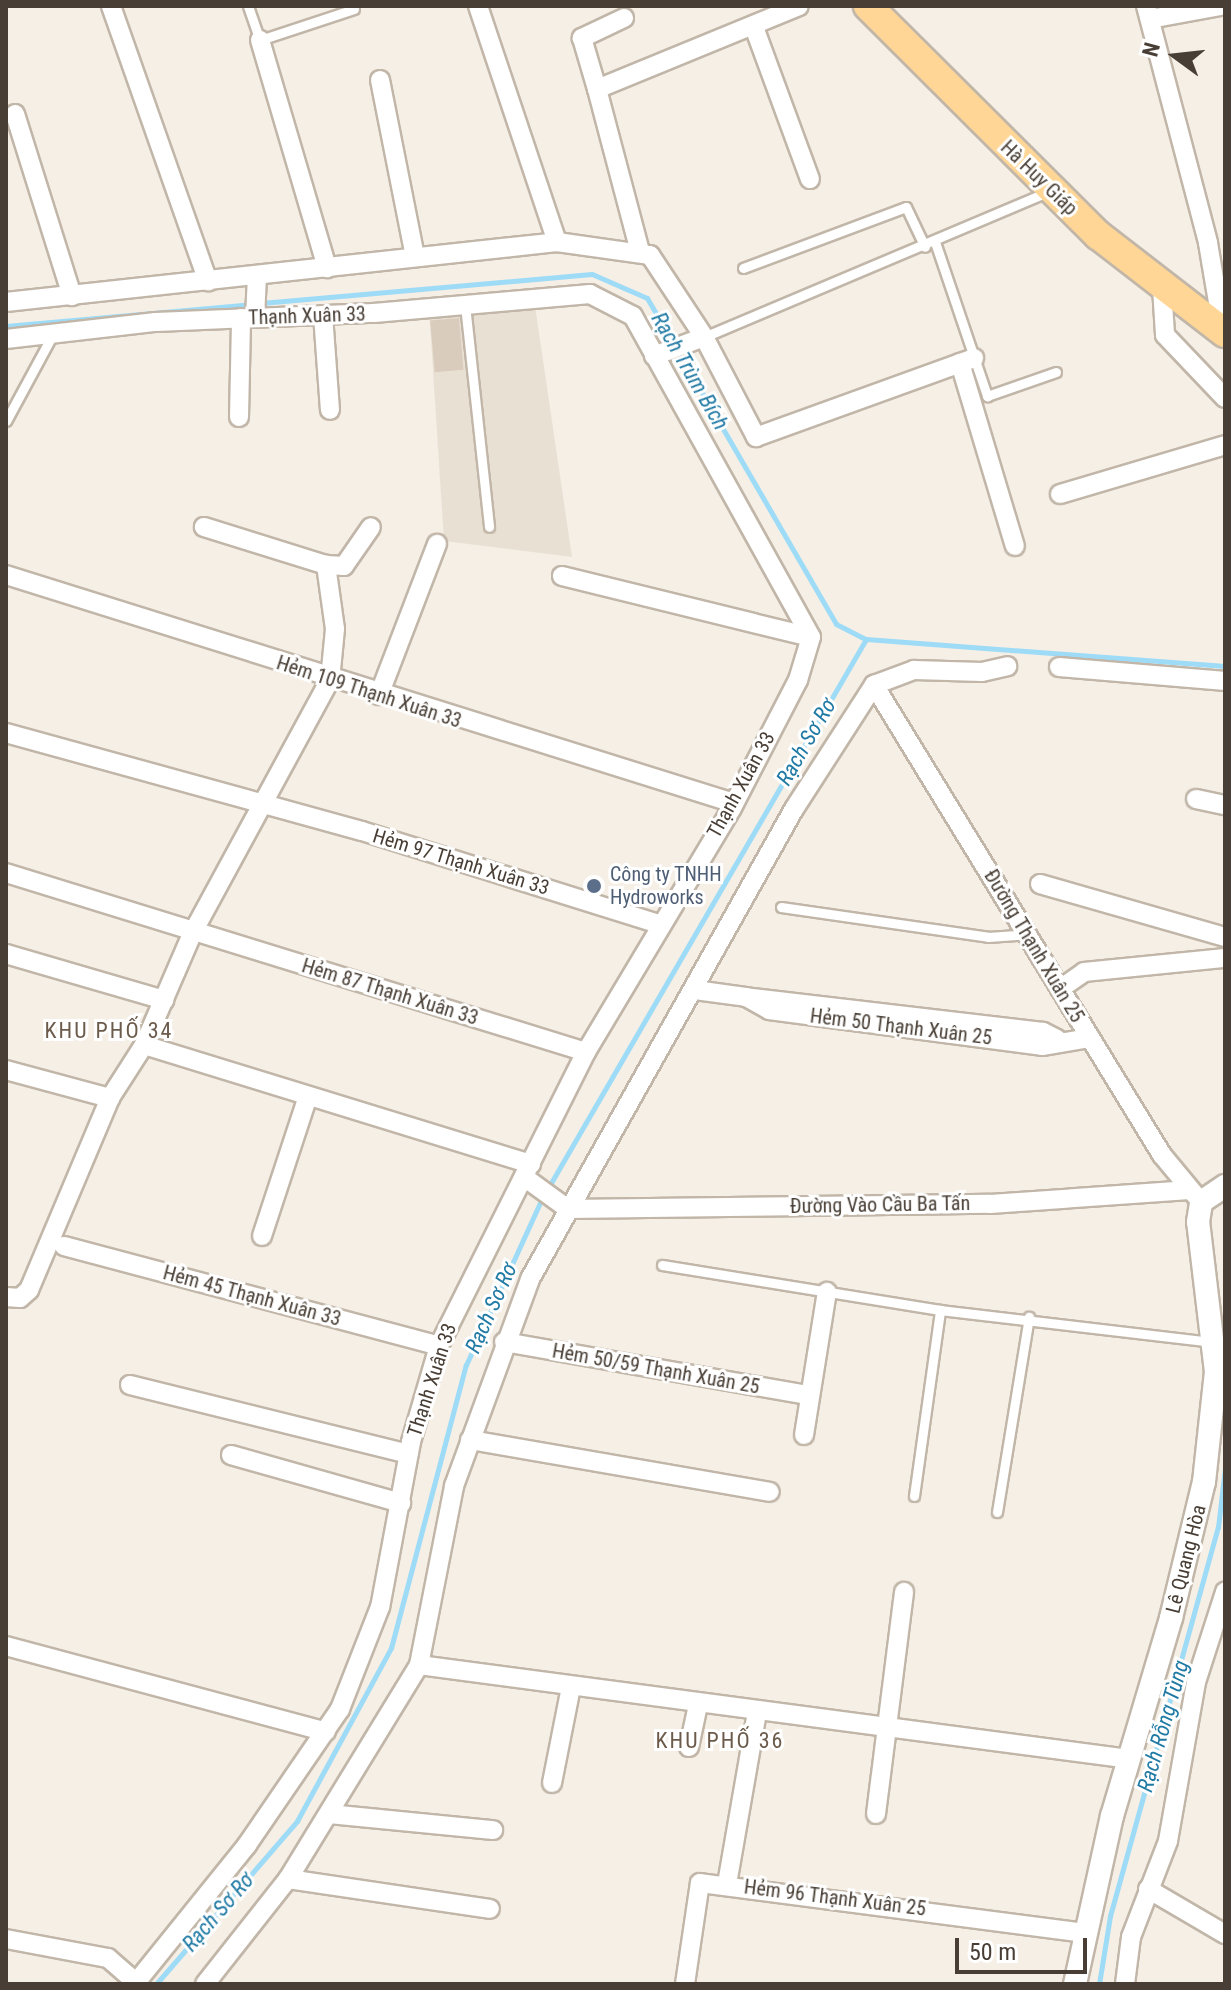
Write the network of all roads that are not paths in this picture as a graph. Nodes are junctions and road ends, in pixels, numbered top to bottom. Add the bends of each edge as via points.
1 (111, 6) edge
2 (248, 6) edge
3 (478, 6) edge
4 (799, 6) edge
5 (868, 6) edge
6 (1221, 6) edge
7 (354, 9) dead end
8 (1148, 12) edge
9 (624, 18) dead end
10 (754, 27) junction
11 (260, 40) junction
12 (380, 80) dead end
13 (597, 89) junction
14 (15, 114) dead end
15 (810, 179) dead end
16 (1052, 190) junction
17 (557, 242) junction
18 (930, 244) junction
19 (640, 252) junction
20 (415, 256) junction
21 (327, 268) junction
22 (743, 268) dead end
23 (257, 276) junction
24 (208, 281) junction
25 (1162, 287) junction
26 (72, 296) junction
27 (7, 299) edge
28 (465, 305) junction
29 (323, 315) junction
30 (248, 318) junction
31 (1224, 332) edge
32 (53, 334) junction
33 (704, 337) junction
34 (6, 339) edge
35 (654, 356) junction
36 (967, 360) junction
37 (1056, 372) dead end
38 (1225, 398) edge
39 (330, 410) dead end
40 (239, 417) dead end
41 (6, 421) edge
42 (1225, 445) edge
43 (1060, 494) dead end
44 (204, 527) dead end
45 (371, 527) dead end
46 (489, 527) dead end
47 (437, 544) dead end
48 (1015, 546) dead end
49 (326, 565) junction
50 (6, 575) edge
51 (562, 576) dead end
52 (811, 637) junction
53 (1007, 666) dead end
54 (1059, 667) dead end
55 (330, 680) junction
56 (1225, 681) edge
57 (874, 685) junction
58 (379, 695) junction
59 (6, 733) edge
60 (1196, 799) dead end
61 (262, 802) junction
62 (734, 803) junction
63 (1225, 805) edge
64 (6, 873) edge
65 (1040, 884) dead end
66 (781, 907) dead end
67 (659, 924) junction
68 (193, 932) junction
69 (1027, 934) junction
70 (1225, 937) edge
71 (6, 954) edge
72 (1225, 958) edge
73 (1060, 989) junction
74 (695, 990) junction
75 (164, 1000) junction
76 (1090, 1038) junction
77 (144, 1045) junction
78 (586, 1052) junction
79 (6, 1070) edge
80 (308, 1096) junction
81 (110, 1098) junction
82 (528, 1171) junction
83 (1225, 1186) edge
84 (1196, 1196) junction
85 (568, 1209) junction
86 (262, 1236) dead end
87 (64, 1246) dead end
88 (662, 1265) dead end
89 (827, 1292) junction
90 (6, 1297) edge
91 (940, 1310) junction
92 (1029, 1317) junction
93 (504, 1342) junction
94 (1214, 1342) junction
95 (439, 1346) junction
96 (130, 1385) dead end
97 (809, 1395) junction
98 (804, 1435) dead end
99 (470, 1440) junction
100 (409, 1454) junction
101 (231, 1455) dead end
102 (770, 1492) dead end
103 (914, 1496) dead end
104 (401, 1503) junction
105 (997, 1512) dead end
106 (904, 1592) dead end
107 (1224, 1599) edge
108 (6, 1646) edge
109 (419, 1665) junction
110 (571, 1687) junction
111 (698, 1705) junction
112 (757, 1712) junction
113 (887, 1728) junction
114 (326, 1732) junction
115 (689, 1747) dead end
116 (1129, 1759) junction
117 (552, 1783) dead end
118 (329, 1814) junction
119 (876, 1814) dead end
120 (493, 1830) dead end
121 (288, 1879) junction
122 (727, 1884) junction
123 (1148, 1889) junction
124 (490, 1909) dead end
125 (1086, 1933) junction
126 (1225, 1934) edge
127 (6, 1939) edge
128 (137, 1983) edge
129 (205, 1984) edge
130 (685, 1984) edge
131 (1075, 1984) edge
132 (1125, 1984) edge

1 - 24 street
2 - 11 lane
3 - 17 street
4 - 10 street
5 - 16 main road, Hà Huy Giáp
6 - 8 street
7 - 11 lane
8 - 31 street via 1208,243
9 - 13 street via 582,38
10 - 13 street
10 - 15 street
11 - 21 street
12 - 20 street
13 - 19 street
14 - 26 street
16 - 18 lane
16 - 25 main road, Hà Huy Giáp
17 - 19 street
17 - 20 street
18 - 22 lane via 906,207
18 - 33 lane
18 - 36 lane
19 - 33 street via 650,255
20 - 21 street
21 - 23 street
23 - 24 street
23 - 30 street
24 - 26 street
25 - 31 main road, Hà Huy Giáp
25 - 38 street via 1165,335
26 - 27 street
28 - 29 street, Thạnh Xuân 33
28 - 35 street, Thạnh Xuân 33 via 590,294 633,316
28 - 46 lane
29 - 30 street, Thạnh Xuân 33
29 - 39 street
30 - 32 street, Thạnh Xuân 33
30 - 40 street
32 - 34 street, Thạnh Xuân 33
32 - 41 lane
33 - 35 street
33 - 36 street via 756,437
35 - 52 street, Thạnh Xuân 33
36 - 37 lane via 987,396
36 - 48 street
42 - 43 street
44 - 49 street
45 - 49 street via 344,566
47 - 58 street
49 - 55 street via 335,629
50 - 55 street, Hẻm 109 Thạnh Xuân 33
51 - 52 street
52 - 62 street, Thạnh Xuân 33 via 798,680
53 - 57 street via 982,672 914,670
54 - 56 street
55 - 58 street, Hẻm 109 Thạnh Xuân 33
55 - 61 street
57 - 69 street, Đường Thạnh Xuân 25
57 - 74 street via 742,893
58 - 62 street, Hẻm 109 Thạnh Xuân 33
59 - 61 street, Hẻm 97 Thạnh Xuân 33
60 - 63 street
61 - 67 street, Hẻm 97 Thạnh Xuân 33
61 - 68 street
62 - 67 street, Thạnh Xuân 33
64 - 68 street, Hẻm 87 Thạnh Xuân 33
65 - 70 street
66 - 69 lane via 988,937
67 - 78 street, Thạnh Xuân 33
68 - 75 street
68 - 78 street, Hẻm 87 Thạnh Xuân 33
69 - 73 street, Đường Thạnh Xuân 25
71 - 75 street
72 - 73 street via 1084,972
73 - 76 street, Đường Thạnh Xuân 25
74 - 76 street, Hẻm 50 Thạnh Xuân 25 via 771,995 1043,1032 1057,1039
74 - 85 street
75 - 77 street
76 - 84 street, Đường Thạnh Xuân 25
77 - 80 street
77 - 81 street
78 - 82 street, Thạnh Xuân 33
79 - 81 street
80 - 82 street
80 - 86 street
81 - 90 street via 29,1290 20,1298
82 - 85 street
82 - 95 street, Thạnh Xuân 33
83 - 84 street
84 - 85 street, Đường Vào Cầu Ba Tấn
84 - 94 street, Lê Quang Hòa
85 - 93 street
87 - 95 street, Hẻm 45 Thạnh Xuân 33
88 - 89 lane
89 - 91 lane
89 - 97 street
91 - 92 lane
91 - 103 lane
92 - 94 lane
92 - 105 lane
93 - 97 street, Hẻm 50/59 Thạnh Xuân 25
93 - 99 street
94 - 116 street, Lê Quang Hòa via 1216,1404 1192,1544
95 - 100 street, Thạnh Xuân 33
96 - 100 street
97 - 98 street
99 - 102 street
99 - 109 street via 454,1486
100 - 104 street, Thạnh Xuân 33
101 - 104 street
104 - 114 street, Thạnh Xuân 33 via 380,1607
106 - 113 street
107 - 123 street via 1193,1695 1168,1841
108 - 114 street
109 - 110 street
109 - 118 street
110 - 111 street
110 - 117 street
111 - 112 street
111 - 115 street
112 - 113 street
112 - 122 street
113 - 116 street
113 - 119 street
114 - 128 street, Thạnh Xuân 33 via 247,1845
116 - 125 street, Lê Quang Hòa
118 - 120 street
118 - 121 street
121 - 124 street
121 - 129 street
122 - 125 street, Hẻm 96 Thạnh Xuân 25
122 - 130 street via 700,1883
123 - 126 street
123 - 132 street via 1131,1937
125 - 131 street, Lê Quang Hòa
127 - 128 street via 108,1958

